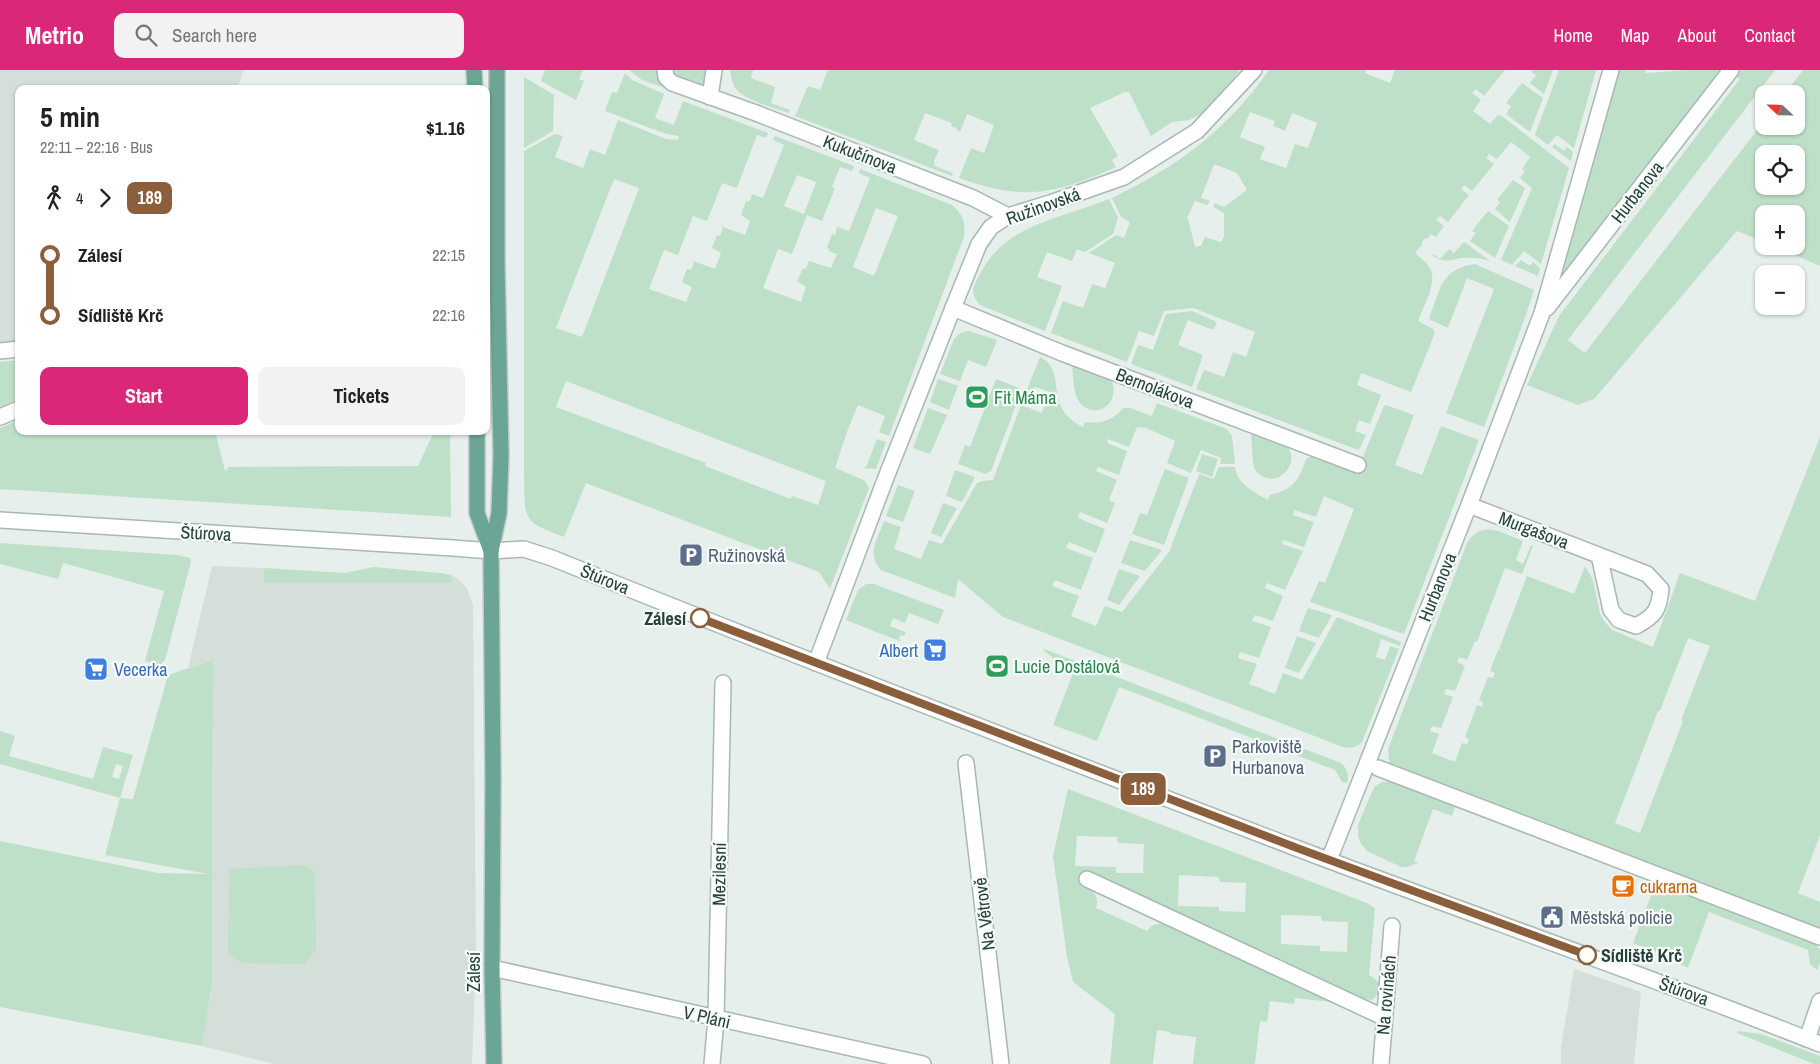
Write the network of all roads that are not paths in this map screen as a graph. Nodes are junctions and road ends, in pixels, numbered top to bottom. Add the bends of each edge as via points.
1 (474, 70) edge
2 (497, 70) edge
3 (665, 70) edge
4 (714, 70) edge
5 (1254, 70) edge
6 (1611, 70) edge
7 (1731, 70) edge
8 (475, 85) edge
9 (710, 97) junction
10 (1008, 216) junction
11 (492, 264) edge
12 (953, 308) junction
13 (1542, 313) junction
14 (15, 349) edge
15 (0, 351) edge
16 (15, 411) edge
17 (0, 417) edge
18 (477, 435) edge
19 (1358, 465) dead end
20 (1470, 505) junction
21 (0, 520) edge
22 (491, 550) junction
23 (1598, 555) junction
24 (816, 663) junction
25 (723, 683) dead end
26 (966, 763) dead end
27 (1378, 768) dead end
28 (1329, 860) junction
29 (1087, 879) dead end
30 (1392, 926) dead end
31 (1820, 937) edge
32 (492, 968) junction
33 (1820, 1002) edge
34 (1383, 1016) junction
35 (716, 1019) junction
36 (1814, 1041) edge
37 (494, 1064) edge
38 (712, 1064) edge
39 (923, 1064) edge
40 (1001, 1064) edge
41 (1381, 1064) edge

1 - 8 main road
2 - 11 main road, Zálesí
3 - 9 street, Kukučínova via 672,83
4 - 9 street
5 - 10 street, Ružinovská via 1197,131 1124,177
6 - 13 street, Hurbanova
7 - 13 street, Hurbanova
9 - 10 street, Kukučínova via 973,198
10 - 12 street, Ružinovská via 991,227 979,244
11 - 22 main road, Zálesí via 501,456 499,513
12 - 19 street, Bernolákova via 1043,346
12 - 24 street, Ružinovská
13 - 20 street, Hurbanova
14 - 15 street
16 - 17 street
18 - 22 main road, Zálesí via 477,514
20 - 23 street, Murgašova
20 - 28 street, Hurbanova
21 - 22 street, Štúrova
22 - 24 street, Štúrova via 524,550 552,558
22 - 32 main road, Zálesí
23 - 23 street, Murgašova via 1647,574 1661,589 1659,606 1648,620 1636,626 1619,620 1611,610
24 - 28 street, Štúrova
25 - 35 street, Mezilesní
26 - 40 street, Na Větrově
27 - 31 street
28 - 36 street, Štúrova
29 - 34 street
30 - 34 street, Na rovinách
32 - 35 street, V Pláni
32 - 37 main road, Zálesí
33 - 36 street
34 - 41 street, Na rovinách
35 - 38 street, Mezilesní
35 - 39 street, V Pláni

